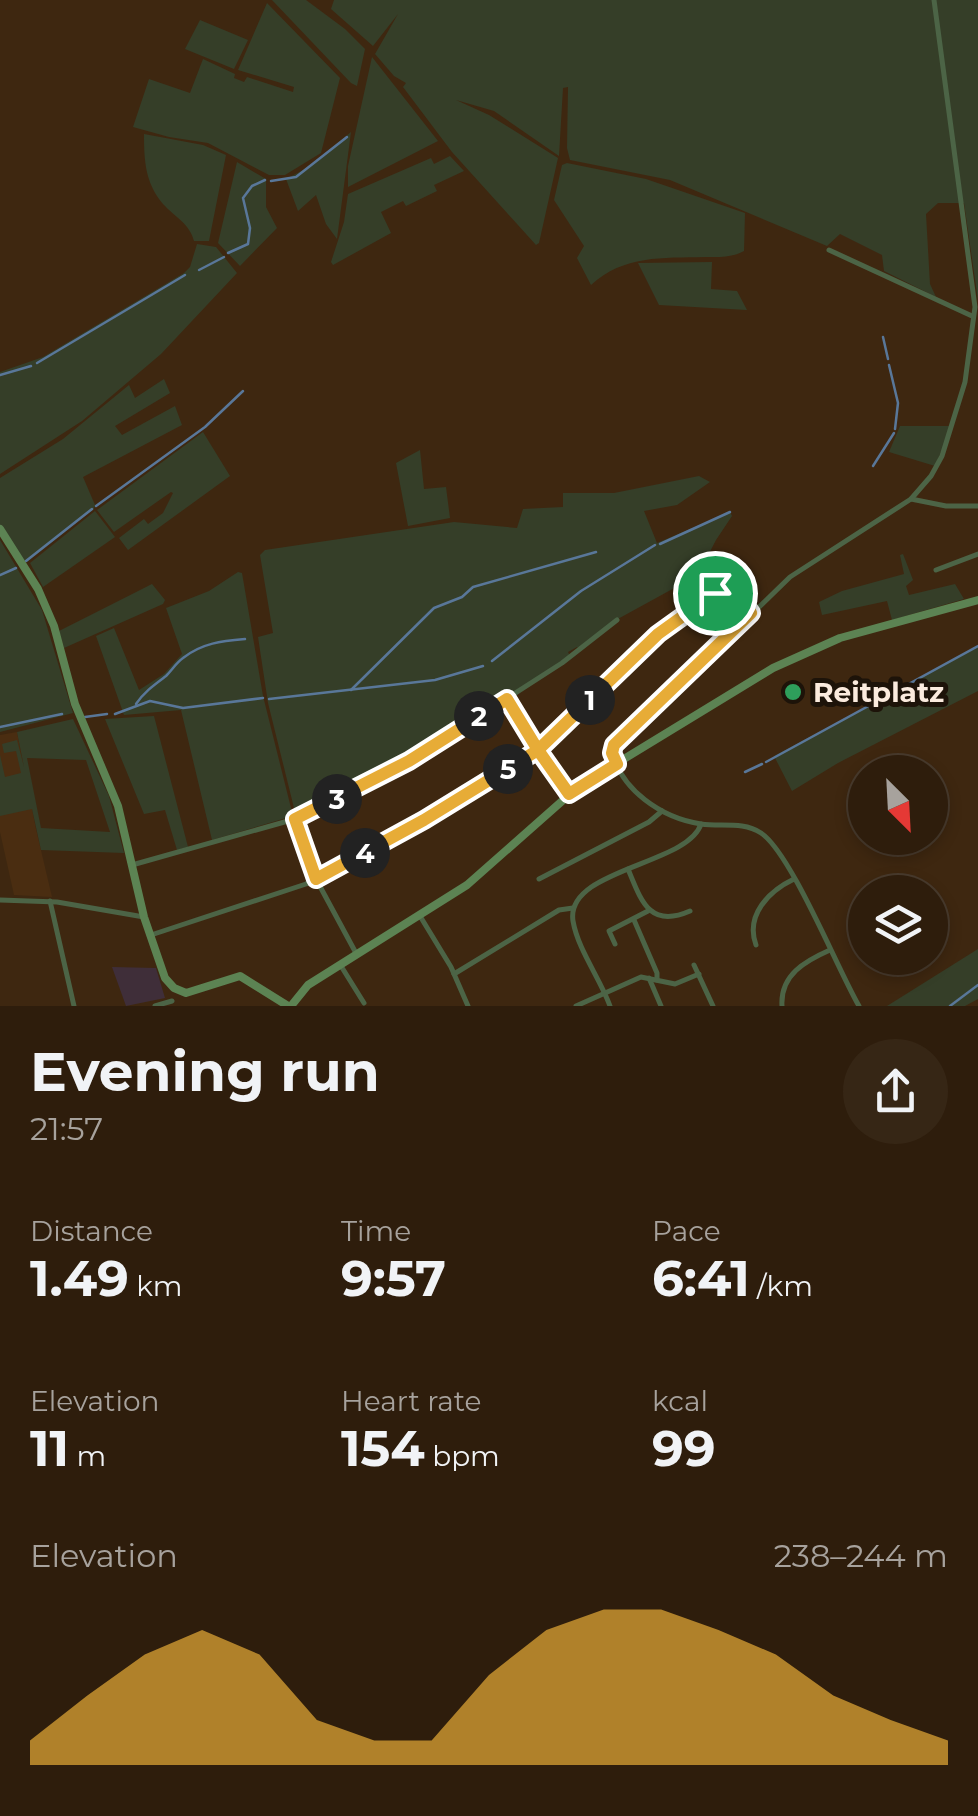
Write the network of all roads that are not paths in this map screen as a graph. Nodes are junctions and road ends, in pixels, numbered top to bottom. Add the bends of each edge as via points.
1 (934, 0) edge
2 (829, 250) dead end
3 (972, 316) junction
4 (911, 499) junction
5 (978, 506) edge
6 (0, 530) edge
7 (978, 554) edge
8 (936, 570) dead end
9 (978, 600) edge
10 (751, 613) junction
11 (617, 620) dead end
12 (507, 699) junction
13 (538, 750) junction
14 (617, 764) junction
15 (569, 794) junction
16 (662, 811) junction
17 (295, 819) junction
18 (701, 824) junction
19 (132, 865) junction
20 (628, 869) junction
21 (540, 878) dead end
22 (316, 879) junction
23 (794, 879) junction
24 (0, 900) edge
25 (50, 901) junction
26 (574, 908) junction
27 (648, 910) junction
28 (690, 911) dead end
29 (420, 916) junction
30 (144, 917) junction
31 (634, 920) junction
32 (150, 936) junction
33 (615, 944) dead end
34 (756, 945) dead end
35 (830, 950) junction
36 (357, 955) junction
37 (694, 965) dead end
38 (340, 966) junction
39 (454, 974) junction
40 (699, 974) junction
41 (649, 978) junction
42 (657, 980) junction
43 (177, 990) junction
44 (605, 992) junction
45 (173, 1003) edge
46 (364, 1003) dead end
47 (74, 1006) edge
48 (155, 1006) edge
49 (290, 1006) edge
50 (468, 1006) edge
51 (576, 1006) edge
52 (610, 1006) edge
53 (661, 1006) edge
54 (713, 1006) edge
55 (782, 1006) edge
56 (859, 1006) edge

1 - 3 street
2 - 3 street
3 - 4 street via 953,427 936,467
4 - 5 street
4 - 10 street via 790,577
6 - 19 main road via 46,607 116,800
7 - 8 street
9 - 14 main road via 840,638 764,674
10 - 13 street via 728,594 707,597 643,648
10 - 14 street via 614,745
11 - 12 street
12 - 13 street
12 - 17 street via 409,761
13 - 15 street
13 - 22 street
14 - 15 main road
14 - 16 street via 632,789
15 - 29 main road via 474,880
16 - 18 street
16 - 21 street
17 - 19 street
17 - 22 street
18 - 20 street via 692,840
18 - 23 street via 758,831 779,850
19 - 30 main road
20 - 26 street via 583,894
20 - 27 street
22 - 32 street
22 - 36 street
23 - 34 street via 768,895 752,924
23 - 35 street
24 - 25 street
25 - 30 street
25 - 47 street
26 - 39 street via 559,910
26 - 44 street via 575,927
27 - 28 street via 670,917
27 - 31 street
29 - 36 main road
29 - 39 street
30 - 32 main road
31 - 33 street via 609,931
31 - 42 street
32 - 43 main road via 165,978
35 - 55 street via 798,966
35 - 56 street
36 - 38 main road
37 - 40 street
38 - 46 street
38 - 49 main road via 304,988
39 - 50 street
40 - 42 street via 676,984
40 - 54 street
41 - 42 street
41 - 44 street
41 - 53 street
43 - 45 street
43 - 49 main road via 240,976
44 - 51 street
44 - 52 street
45 - 48 street

